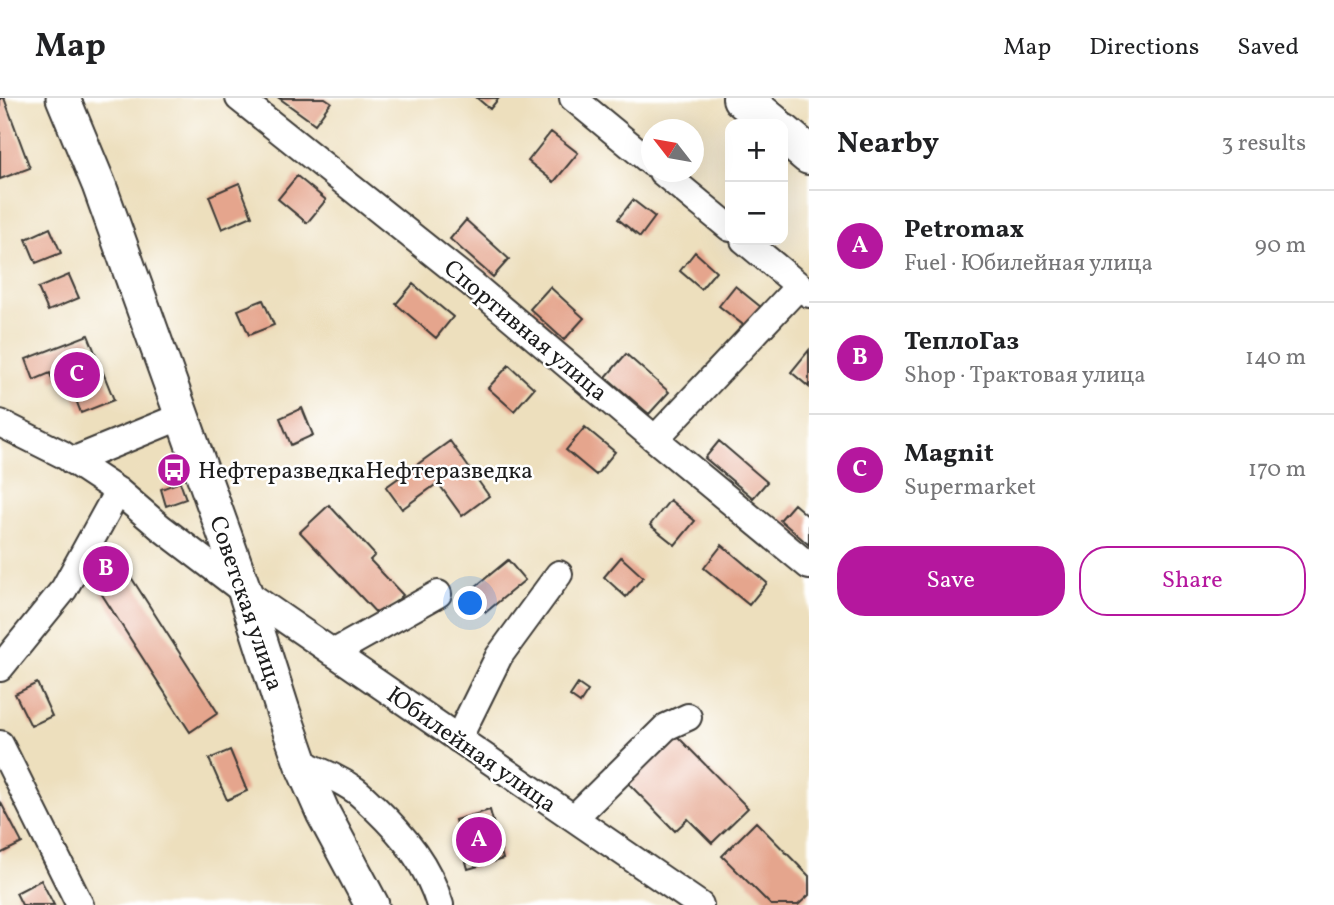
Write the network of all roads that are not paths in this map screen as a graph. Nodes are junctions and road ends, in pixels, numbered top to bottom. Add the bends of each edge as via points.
1 (63, 98) edge
2 (240, 98) edge
3 (573, 98) edge
4 (742, 98) edge
5 (767, 119) edge
6 (788, 136) edge
7 (641, 154) edge
8 (809, 155) edge
9 (674, 182) edge
10 (725, 224) edge
11 (750, 245) edge
12 (804, 290) edge
13 (182, 416) junction
14 (0, 423) edge
15 (655, 439) junction
16 (72, 461) junction
17 (118, 491) junction
18 (809, 566) edge
19 (559, 574) dead end
20 (245, 592) junction
21 (439, 594) dead end
22 (333, 653) junction
23 (0, 668) edge
24 (688, 717) dead end
25 (458, 739) junction
26 (0, 744) edge
27 (301, 763) junction
28 (574, 818) junction
29 (80, 905) edge
30 (372, 905) edge
31 (440, 905) edge
32 (700, 905) edge

1 - 13 main road, Советская улица
2 - 15 street, Спортивная улица via 472,284
3 - 7 street
4 - 5 highway
6 - 8 highway
9 - 10 street
11 - 12 street
12 - 15 street
13 - 16 street
13 - 20 main road, Советская улица
14 - 16 street, Юбилейная улица
15 - 18 street, Спортивная улица
16 - 17 street, Юбилейная улица
17 - 20 street, Юбилейная улица
17 - 23 street via 64,589
19 - 25 street via 499,656
20 - 22 street, Юбилейная улица
20 - 27 main road, Советская улица
21 - 22 street
22 - 25 street, Юбилейная улица
24 - 28 street via 666,727
25 - 28 street, Юбилейная улица
26 - 29 street
27 - 30 main road, Советская улица
27 - 31 street via 356,790 386,818 423,864
28 - 32 street, Юбилейная улица

